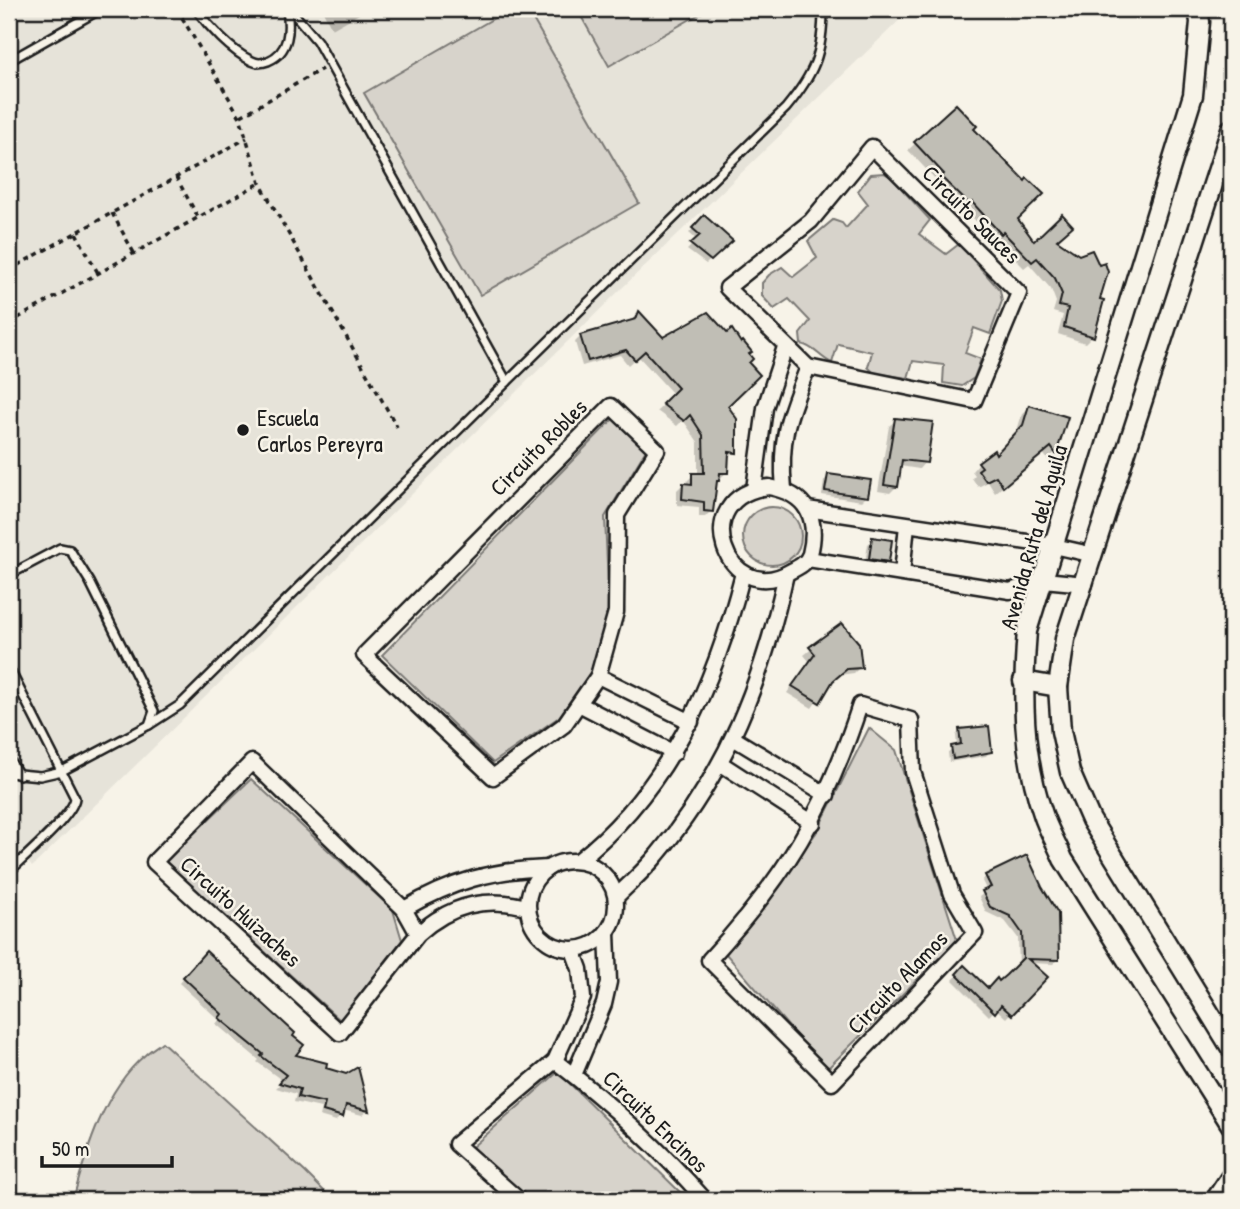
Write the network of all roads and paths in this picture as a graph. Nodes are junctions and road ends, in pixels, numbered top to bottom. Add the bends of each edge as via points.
1 (101, 9) edge
2 (177, 9) edge
3 (196, 9) edge
4 (288, 9) edge
5 (823, 9) edge
6 (1198, 9) edge
7 (9, 61) edge
8 (330, 64) junction
9 (240, 117) junction
10 (1231, 129) edge
11 (247, 138) junction
12 (176, 177) junction
13 (260, 183) junction
14 (111, 213) junction
15 (198, 217) junction
16 (76, 233) junction
17 (134, 253) junction
18 (9, 270) edge
19 (98, 273) junction
20 (9, 323) edge
21 (785, 347) junction
22 (808, 367) junction
23 (507, 382) junction
24 (765, 408) junction
25 (788, 416) junction
26 (397, 427) dead end
27 (754, 489) junction
28 (784, 490) junction
29 (807, 509) junction
30 (907, 525) junction
31 (1054, 546) junction
32 (1094, 555) junction
33 (808, 559) junction
34 (743, 573) junction
35 (902, 573) junction
36 (786, 574) junction
37 (9, 575) edge
38 (1044, 580) junction
39 (1084, 584) junction
40 (9, 668) edge
41 (598, 676) junction
42 (1023, 681) junction
43 (1058, 687) junction
44 (579, 704) junction
45 (691, 722) junction
46 (149, 725) junction
47 (733, 738) junction
48 (674, 753) junction
49 (9, 759) edge
50 (720, 763) junction
51 (62, 771) junction
52 (9, 773) edge
53 (19, 775) junction
54 (827, 795) junction
55 (813, 823) junction
56 (578, 861) junction
57 (548, 868) junction
58 (9, 872) edge
59 (478, 876) junction
60 (616, 897) junction
61 (479, 902) junction
62 (527, 907) junction
63 (404, 909) junction
64 (607, 933) junction
65 (418, 934) junction
66 (573, 950) junction
67 (583, 998) junction
68 (604, 1004) junction
69 (1231, 1048) edge
70 (555, 1061) junction
71 (574, 1075) junction
72 (1231, 1125) edge
73 (1231, 1179) edge
74 (519, 1200) edge
75 (705, 1200) edge
76 (1217, 1200) edge

1 - 7 lane
2 - 9 path
3 - 4 lane via 233,48 261,63 274,58 287,43
4 - 8 lane via 317,41
5 - 23 lane via 817,61 808,82 786,108
6 - 31 street, Avenida Ruta del Aguila via 1193,95
8 - 9 path
8 - 23 lane
9 - 11 path
10 - 32 street
11 - 12 path
11 - 13 path
12 - 14 path
12 - 15 path
13 - 15 path
13 - 26 path
14 - 16 path
14 - 17 path
15 - 17 path
16 - 18 path
16 - 19 path
17 - 19 path
19 - 20 path
21 - 22 street, Circuito Sauces
21 - 22 street, Circuito Sauces via 727,288 811,220 872,147 1019,293 974,401
21 - 24 street
22 - 25 street
23 - 46 lane via 180,705
24 - 25 street
24 - 27 street
25 - 28 street via 781,463
27 - 28 street
27 - 34 street via 735,501 723,520 721,535 724,551
28 - 29 street
29 - 30 street
29 - 33 street via 814,538
30 - 31 street
30 - 35 street
31 - 32 street
31 - 38 street, Avenida Ruta del Aguila
32 - 39 street
33 - 35 street
33 - 36 street
34 - 36 street via 766,579
34 - 45 street via 713,674
35 - 38 street via 1010,590
36 - 47 street via 760,675
37 - 46 lane via 60,548 70,550 154,711
38 - 39 street
38 - 42 street, Avenida Ruta del Aguila via 1027,631
39 - 43 street via 1065,639
40 - 51 lane
41 - 44 street, Circuito Robles
41 - 44 street, Circuito Robles via 617,612 617,515 657,450 611,406 364,654 493,777 564,725
41 - 45 street
42 - 43 street
42 - 72 street, Avenida Ruta del Aguila via 1033,782 1063,859
43 - 69 street via 1070,772 1091,820
44 - 48 street
45 - 48 street
46 - 51 lane
47 - 50 street
47 - 54 street
48 - 56 street via 616,828
49 - 53 lane
50 - 55 street
50 - 60 street via 656,856
51 - 53 lane
51 - 58 lane via 75,799 73,806
52 - 53 lane
54 - 55 street, Circuito Alamos
54 - 55 street, Circuito Alamos via 860,705 911,720 913,772 951,894 975,933 832,1083 709,960 783,872
56 - 57 street
56 - 60 street via 603,873
57 - 59 street
57 - 62 street via 536,878
59 - 61 street
59 - 63 street
60 - 64 street
61 - 62 street, Circuito Huizaches
61 - 65 street, Circuito Huizaches via 446,912
62 - 66 street via 536,933 559,948
63 - 65 street, Circuito Huizaches
63 - 65 street, Circuito Huizaches via 252,762 154,862 340,1032
64 - 66 street via 586,948
64 - 68 street, Circuito Encinos via 609,982
66 - 67 street
67 - 68 street
67 - 70 street
68 - 71 street, Circuito Encinos
70 - 71 street, Circuito Encinos
70 - 74 street via 456,1144
71 - 75 street, Circuito Encinos via 646,1137
73 - 76 main road

